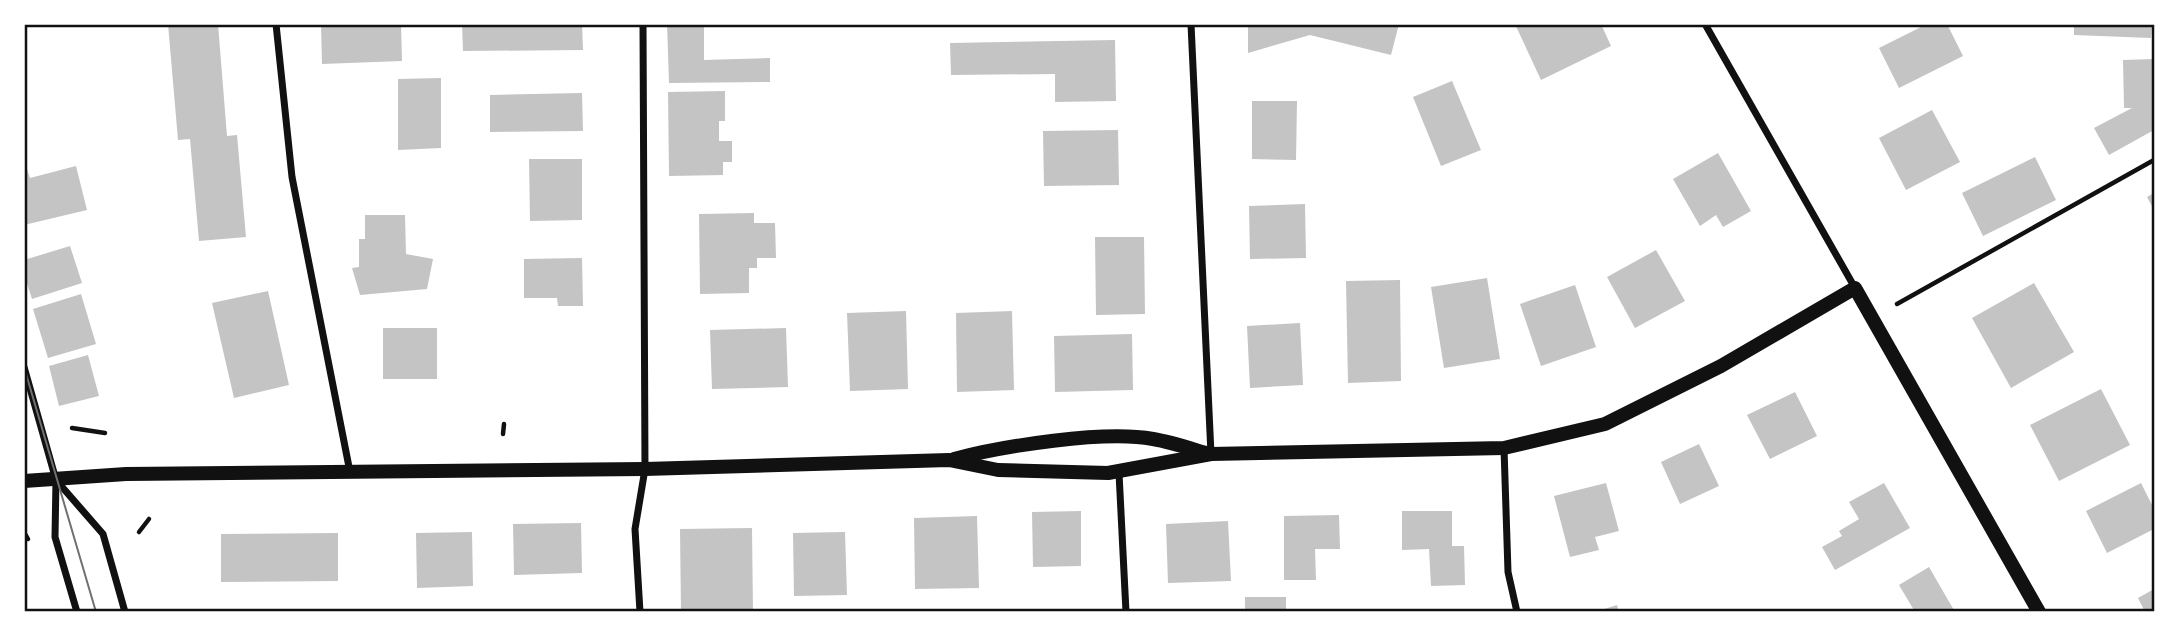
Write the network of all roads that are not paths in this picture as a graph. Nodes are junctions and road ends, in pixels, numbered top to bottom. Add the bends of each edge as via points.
1 (276, 24) edge
2 (643, 24) edge
3 (1191, 24) edge
4 (1705, 24) edge
5 (1855, 288) junction
6 (24, 367) edge
7 (1504, 448) junction
8 (1211, 454) junction
9 (949, 460) junction
10 (645, 469) junction
11 (351, 472) junction
12 (1119, 473) junction
13 (56, 480) junction
14 (24, 481) edge
15 (77, 611) edge
16 (125, 611) edge
17 (640, 611) edge
18 (1126, 611) edge
19 (1517, 611) edge
20 (2039, 611) edge

1 - 11 street via 292,177
2 - 10 street
3 - 8 street
4 - 5 street
5 - 7 main road via 1721,366 1605,424
5 - 20 main road
6 - 13 street
7 - 8 main road
7 - 19 street via 1508,572
8 - 9 main road via 1152,439 1118,437 996,447
8 - 12 main road
9 - 10 main road
9 - 12 main road via 998,470
10 - 11 main road
10 - 17 street via 635,529
11 - 13 main road via 126,474
12 - 18 street
13 - 14 main road
13 - 15 street via 55,537
13 - 16 street via 103,534

